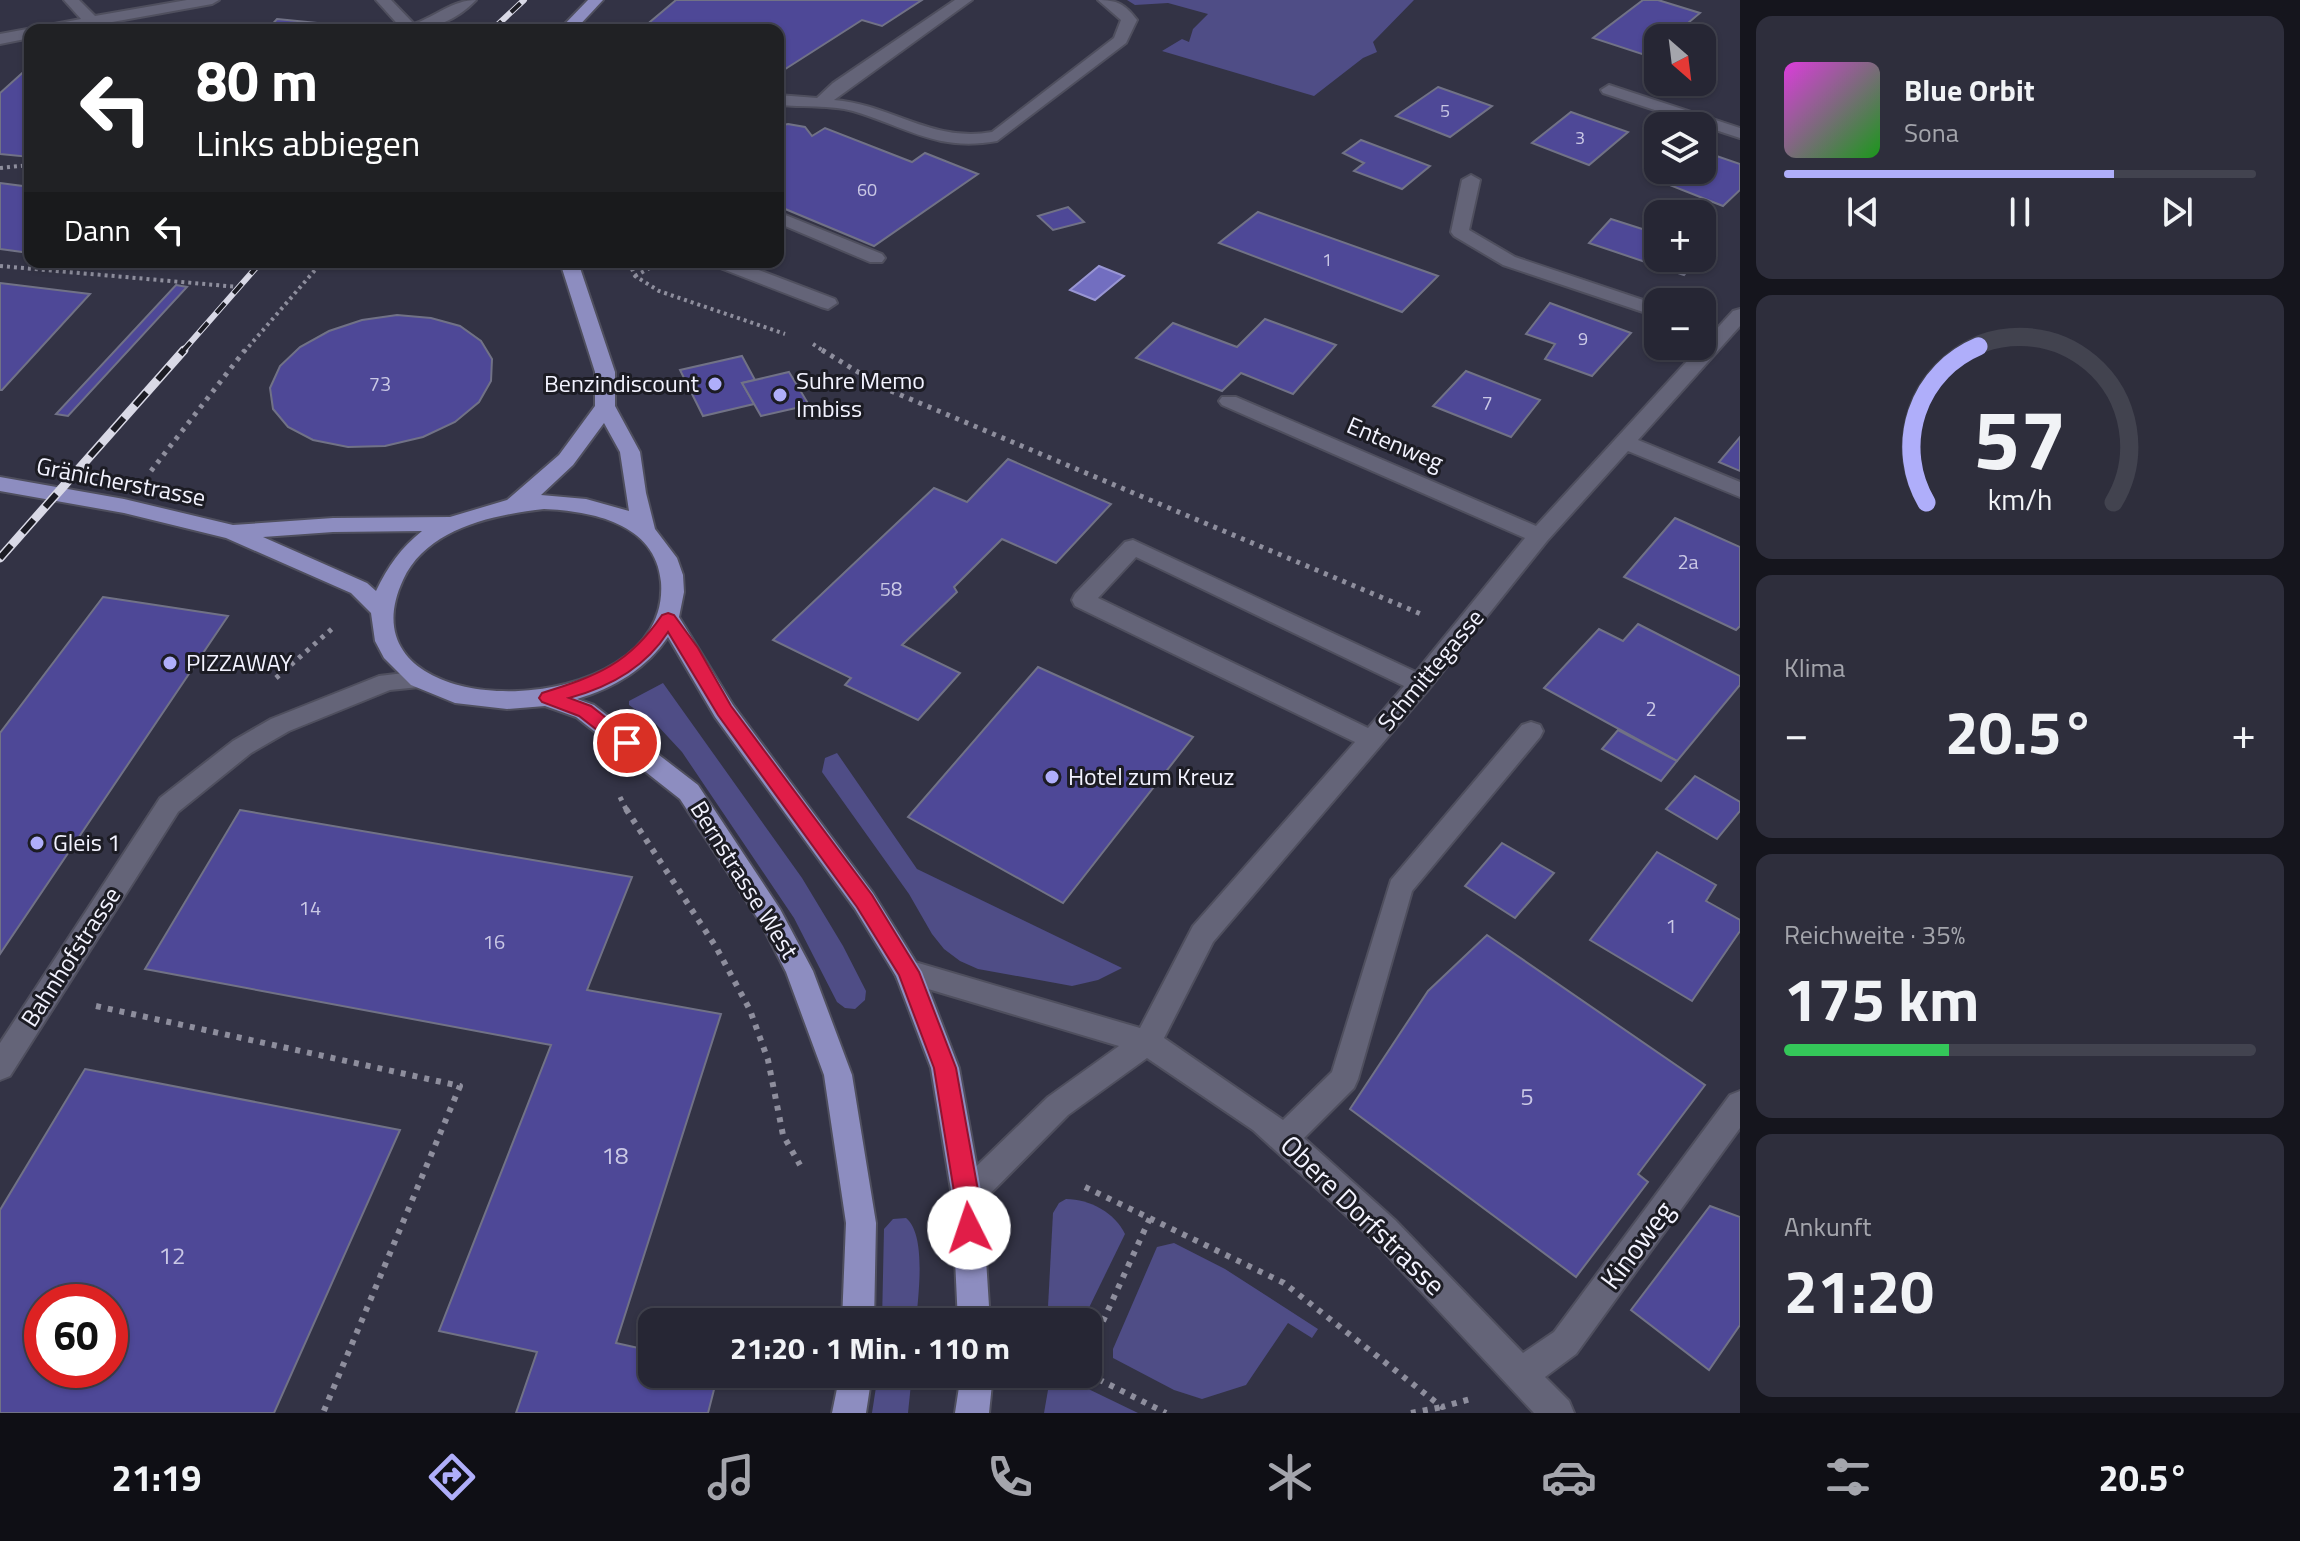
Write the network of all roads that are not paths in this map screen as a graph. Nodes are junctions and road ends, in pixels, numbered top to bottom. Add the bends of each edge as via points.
1 (71, 0) edge
2 (212, 0) edge
3 (383, 0) edge
4 (469, 0) edge
5 (596, 0) edge
6 (965, 0) edge
7 (1105, 0) edge
8 (90, 20) junction
9 (71, 24) edge
10 (406, 24) edge
11 (428, 24) edge
12 (573, 24) edge
13 (24, 34) edge
14 (0, 39) edge
15 (1609, 90) dead end
16 (784, 100) edge
17 (821, 103) junction
18 (1740, 133) edge
19 (1471, 180) dead end
20 (784, 220) edge
21 (876, 258) dead end
22 (571, 268) edge
23 (737, 268) edge
24 (828, 303) dead end
25 (1644, 306) edge
26 (1740, 315) edge
27 (1716, 333) edge
28 (1723, 336) junction
29 (1229, 401) dead end
30 (605, 406) junction
31 (1623, 441) junction
32 (0, 484) edge
33 (1740, 490) edge
34 (514, 504) junction
35 (451, 524) junction
36 (645, 531) junction
37 (232, 532) junction
38 (1539, 536) junction
39 (381, 610) junction
40 (668, 619) junction
41 (421, 680) junction
42 (1420, 684) junction
43 (548, 698) junction
44 (1531, 731) dead end
45 (1372, 740) junction
46 (908, 972) junction
47 (1147, 1042) junction
48 (0, 1067) edge
49 (1740, 1104) edge
50 (1284, 1138) junction
51 (967, 1196) junction
52 (858, 1308) edge
53 (973, 1308) edge
54 (1522, 1374) junction
55 (853, 1388) edge
56 (975, 1388) edge
57 (849, 1413) edge
58 (972, 1413) edge
59 (1557, 1413) edge

1 - 8 street
2 - 8 street
3 - 10 street
4 - 11 street
5 - 12 main road
6 - 17 street
7 - 17 street via 1129,20 1121,40 997,136 954,140 853,106
8 - 9 street
13 - 14 street
15 - 18 street
16 - 17 street
19 - 25 street via 1460,232 1509,261
20 - 21 street
22 - 30 main road via 605,372
23 - 24 street
26 - 28 street, Schmittegasse
27 - 28 street
28 - 31 street, Schmittegasse
29 - 38 street, Entenweg
30 - 34 main road via 576,453 539,489
30 - 36 main road via 630,452
31 - 33 street
31 - 38 street, Schmittegasse
32 - 37 main road, Gränicherstrasse
34 - 35 main road
34 - 36 main road via 573,503 625,517
35 - 37 main road, Gränicherstrasse
35 - 39 main road via 435,532 392,575
36 - 40 main road via 670,561 675,580
37 - 39 main road, Gränicherstrasse via 359,588
38 - 42 street, Schmittegasse
39 - 41 main road via 394,655
40 - 43 main road via 651,644 624,668
40 - 46 main road via 724,711 864,901
41 - 43 main road via 479,700
41 - 48 street, Bahnhofstrasse via 387,682 280,725 242,747 169,805
42 - 45 street, Schmittegasse
42 - 45 street via 1133,547 1083,600
43 - 52 main road, Bernstrasse West via 585,711 689,792 771,917 799,971 838,1075 861,1223
44 - 50 street via 1400,887 1344,1079
45 - 47 street, Schmittegasse via 1203,934
46 - 47 street, Obere Dorfstrasse
46 - 51 main road via 945,1068
47 - 50 street, Obere Dorfstrasse
47 - 51 street via 1058,1106
49 - 54 street, Kinoweg via 1565,1343
50 - 54 street, Obere Dorfstrasse via 1384,1230
51 - 53 main road
54 - 59 street, Obere Dorfstrasse
55 - 57 main road
56 - 58 main road

